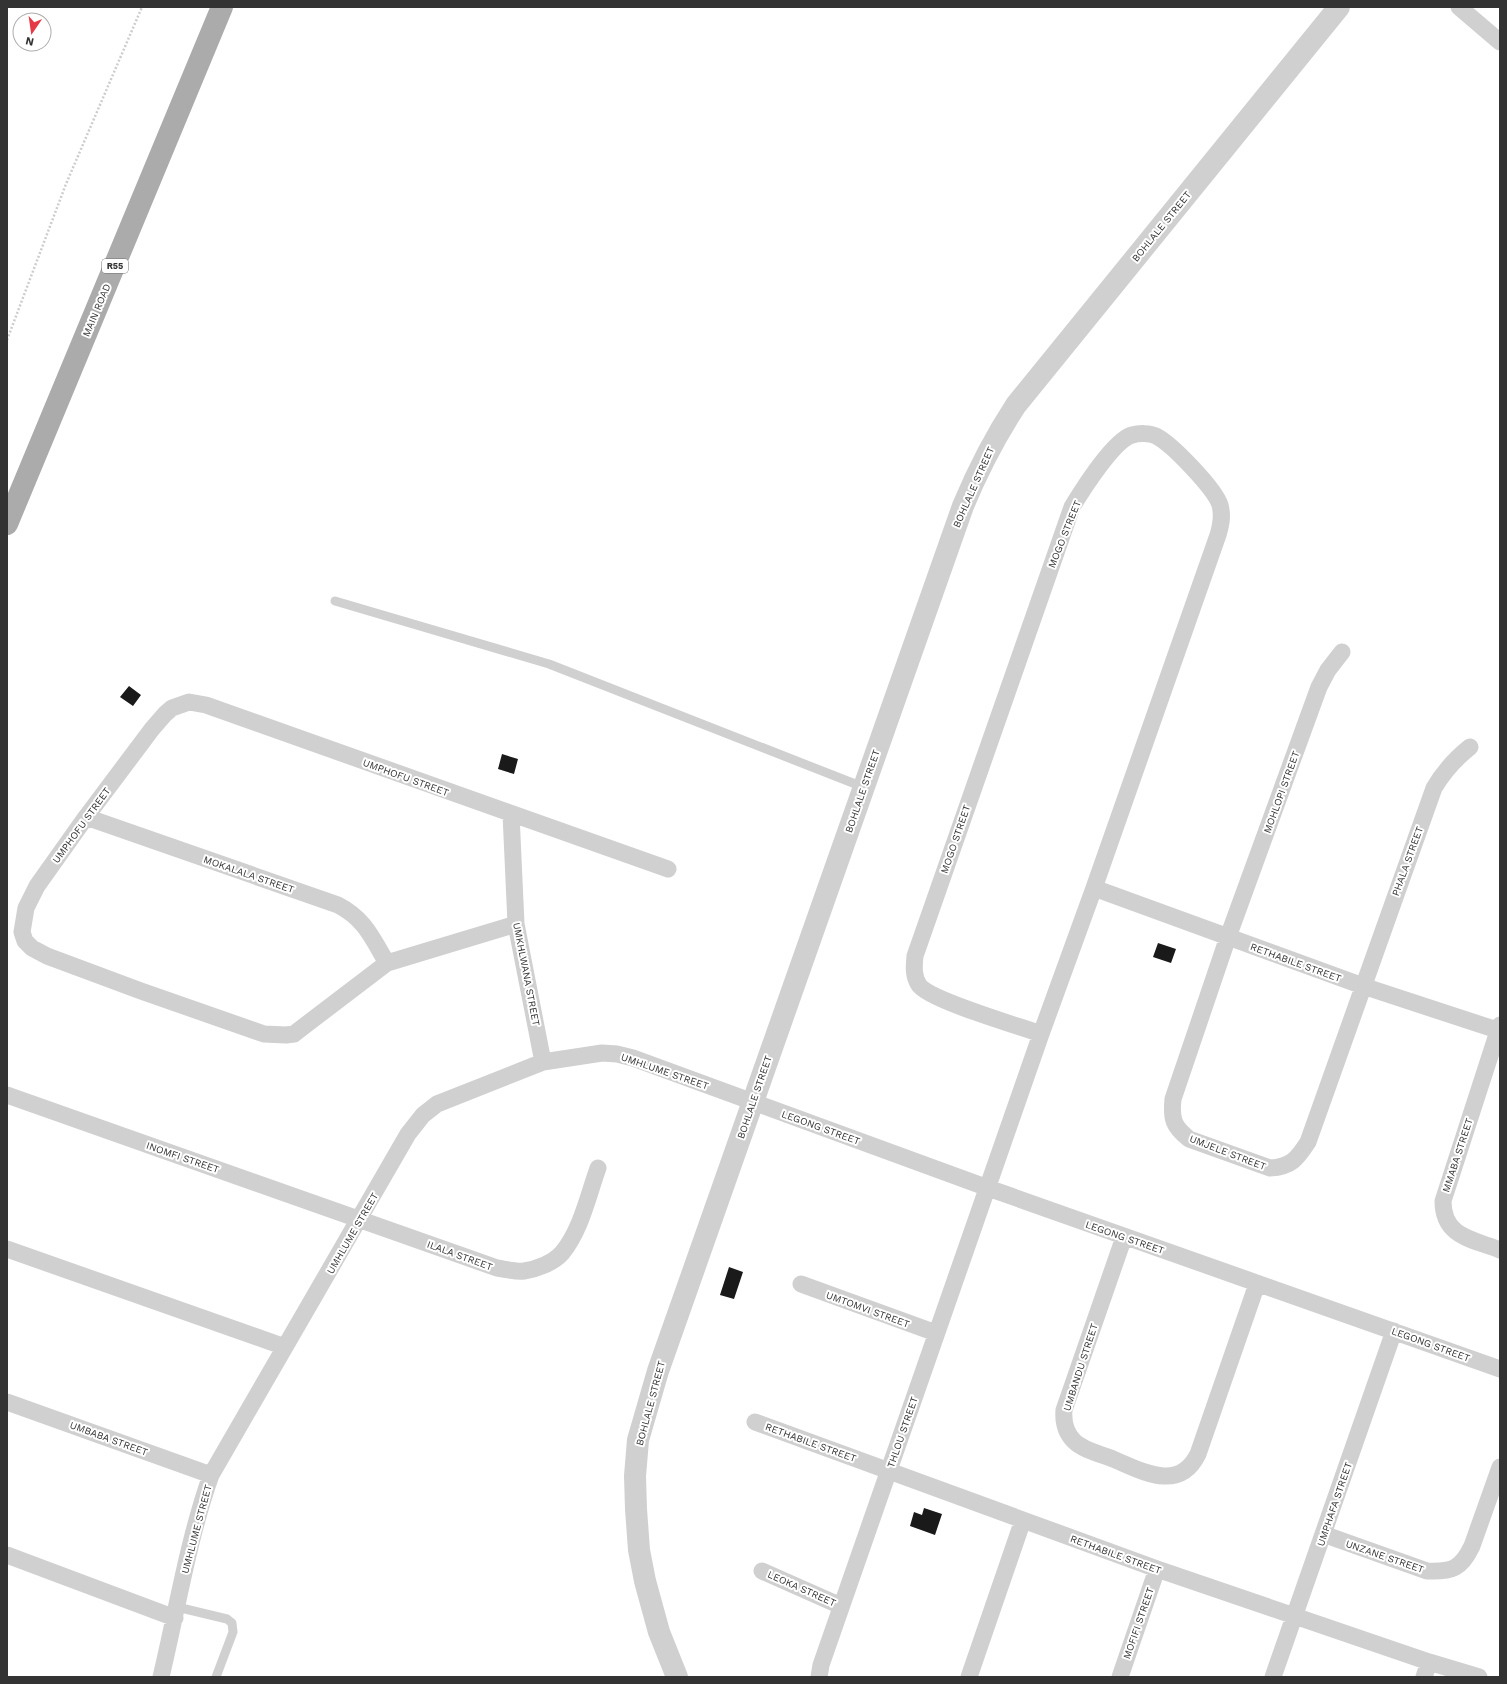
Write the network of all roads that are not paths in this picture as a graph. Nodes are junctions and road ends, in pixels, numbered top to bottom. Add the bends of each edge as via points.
1 (222, 7) edge
2 (1339, 7) edge
3 (1459, 7) edge
4 (1500, 42) edge
5 (7, 524) edge
6 (335, 602) dead end
7 (1342, 652) dead end
8 (1470, 747) dead end
9 (863, 787) junction
10 (511, 814) junction
11 (86, 817) junction
12 (668, 869) dead end
13 (1094, 888) junction
14 (516, 924) junction
15 (1228, 937) junction
16 (387, 963) junction
17 (1363, 986) junction
18 (1499, 1029) edge
19 (1041, 1034) junction
20 (543, 1062) junction
21 (7, 1095) edge
22 (752, 1102) junction
23 (598, 1168) dead end
24 (988, 1188) junction
25 (360, 1219) junction
26 (1124, 1237) junction
27 (7, 1249) edge
28 (1500, 1250) edge
29 (801, 1284) dead end
30 (1257, 1284) junction
31 (1394, 1331) junction
32 (936, 1333) junction
33 (285, 1347) junction
34 (1500, 1369) edge
35 (7, 1402) edge
36 (756, 1422) dead end
37 (1500, 1467) edge
38 (889, 1471) junction
39 (211, 1475) junction
40 (1023, 1520) junction
41 (1323, 1534) junction
42 (7, 1555) edge
43 (1157, 1569) junction
44 (762, 1571) dead end
45 (841, 1606) junction
46 (176, 1612) junction
47 (1295, 1616) junction
48 (1427, 1669) edge
49 (161, 1677) edge
50 (216, 1677) edge
51 (677, 1677) edge
52 (819, 1677) edge
53 (969, 1677) edge
54 (1120, 1677) edge
55 (1273, 1677) edge
56 (1479, 1677) edge

1 - 5 main road, MAIN ROAD / R55
2 - 9 street, BOHLALE STREET via 1030,386 997,434 963,506
3 - 4 street
6 - 9 lane via 549,664
7 - 15 street, MOHLOPI STREET via 1319,687
8 - 17 street, PHALA STREET via 1448,767 1434,788
9 - 22 street, BOHLALE STREET
10 - 11 street, UMPHOFU STREET via 206,706 188,702 172,708 165,714
10 - 12 street, UMPHOFU STREET
10 - 14 street, UMKHLWANA STREET
11 - 16 street, MOKALALA STREET via 338,905 360,921
11 - 16 street, UMPHOFU STREET via 37,886 26,908 22,932 25,941 37,952 264,1034 286,1035 294,1034
13 - 15 street, RETHABILE STREET
13 - 19 street, MOGO STREET
13 - 19 street, MOGO STREET via 1222,518 1219,504 1209,485 1165,442 1156,436 1143,433 1122,440 1114,448 1072,506 915,956 915,977 919,986 926,992
14 - 16 street, UMPHOFU STREET
14 - 20 street, UMKHLWANA STREET
15 - 17 street, RETHABILE STREET
15 - 17 street, UMJELE STREET via 1173,1099 1172,1111 1179,1131 1189,1139 1260,1166 1281,1168 1292,1163 1308,1142
17 - 18 street, RETHABILE STREET
18 - 28 street, MMABA STREET via 1443,1201 1443,1211 1452,1229 1463,1236
19 - 24 street, MOGO STREET
20 - 22 street, UMHLUME STREET via 602,1053 617,1054
20 - 25 street, UMHLUME STREET via 437,1104 423,1115 408,1134
21 - 25 street, INOMFI STREET
22 - 24 street, LEGONG STREET
22 - 51 street, BOHLALE STREET via 658,1372 638,1440 635,1476 638,1550 659,1632
23 - 25 street, ILALA STREET via 576,1228 562,1253 538,1268 523,1271 496,1268
24 - 26 street, LEGONG STREET
24 - 32 street, THLOU STREET
25 - 33 street, UMHLUME STREET
26 - 30 street, LEGONG STREET
26 - 30 street, UMBANDU STREET via 1063,1418 1068,1434 1081,1446 1150,1474 1177,1475 1194,1463
27 - 33 street
29 - 32 street, UMTOMVI STREET
30 - 31 street, LEGONG STREET
31 - 34 street, LEGONG STREET
31 - 41 street, UMPHAFA STREET
32 - 38 street, THLOU STREET
33 - 39 street, UMHLUME STREET
35 - 39 street, UMBABA STREET
36 - 38 street, RETHABILE STREET
37 - 41 street, UNZANE STREET via 1472,1546 1466,1558 1455,1568 1443,1572 1427,1571
38 - 40 street, RETHABILE STREET
38 - 45 street, THLOU STREET
39 - 46 street, UMHLUME STREET via 198,1517
40 - 43 street, RETHABILE STREET
40 - 53 street
41 - 47 street, UMPHAFA STREET
42 - 46 street
43 - 47 street, RETHABILE STREET
43 - 54 street, MOFIFI STREET
44 - 45 street, LEOKA STREET
45 - 52 street, THLOU STREET
46 - 49 street, UMHLUME STREET
46 - 50 lane via 227,1619 232,1623 232,1632
47 - 48 street, RETHABILE STREET
47 - 55 street, UMPHAFA STREET
48 - 56 street, RETHABILE STREET

